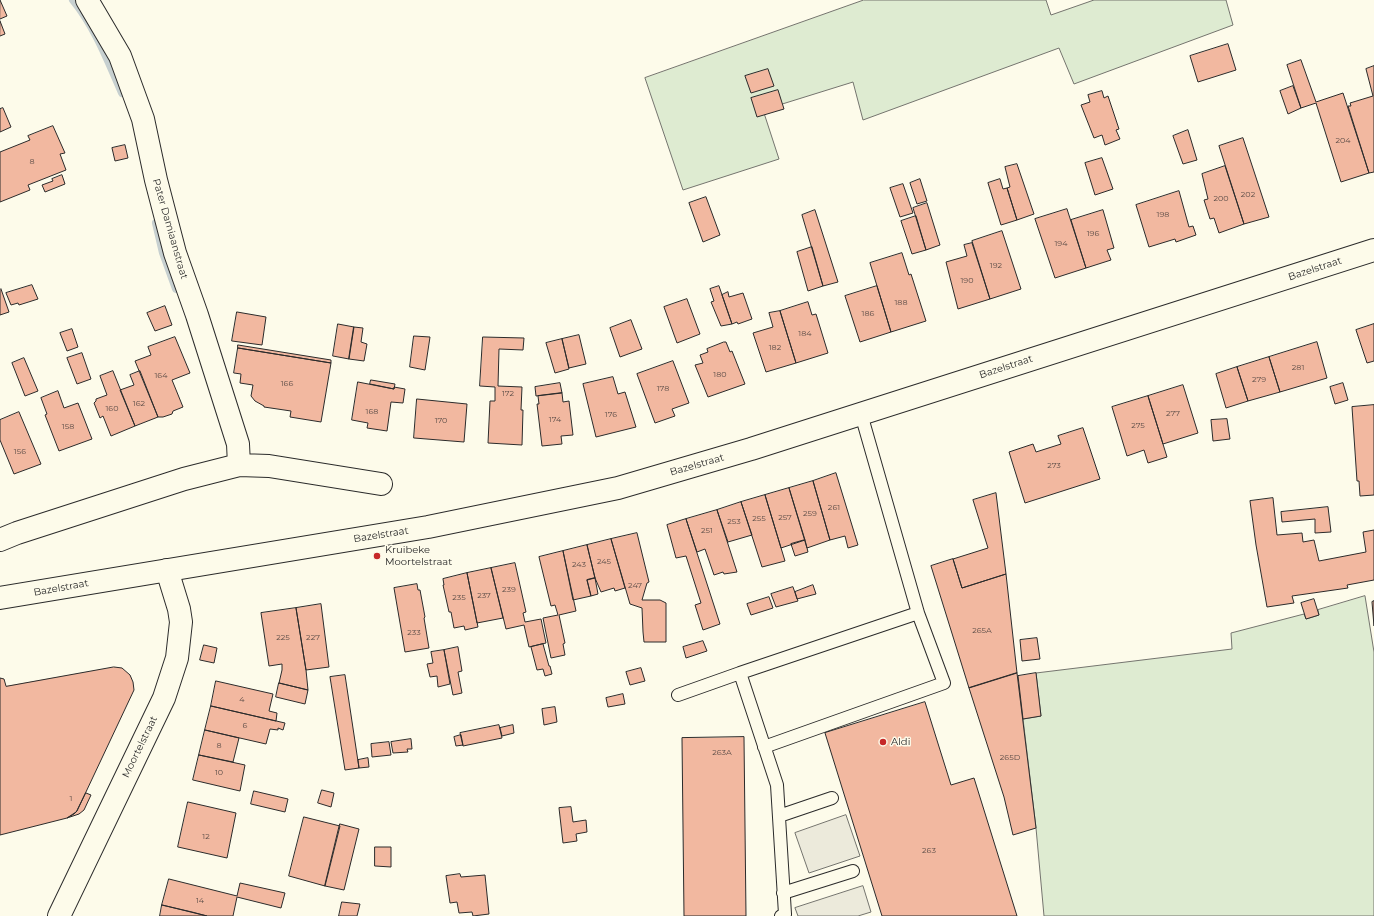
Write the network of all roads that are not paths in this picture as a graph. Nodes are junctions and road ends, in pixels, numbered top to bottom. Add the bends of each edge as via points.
1 (87, 0) edge
2 (1374, 250) edge
3 (861, 414) junction
4 (239, 465) junction
5 (380, 484) dead end
6 (0, 540) edge
7 (167, 570) junction
8 (0, 598) edge
9 (918, 613) junction
10 (740, 673) junction
11 (678, 695) dead end
12 (764, 747) junction
13 (832, 798) dead end
14 (779, 816) junction
15 (853, 871) dead end
16 (783, 893) junction
17 (59, 916) edge
18 (781, 916) edge

1 - 4 main road, Pater Damiaanstraat via 120,56 143,119 175,253 238,444
2 - 3 main road, Bazelstraat
3 - 7 main road, Bazelstraat via 618,488 428,527
3 - 9 lane
4 - 5 main road via 269,466
4 - 6 main road via 184,479
7 - 8 main road, Bazelstraat
7 - 17 main road, Moortelstraat via 181,622 177,658 164,698
9 - 10 lane
9 - 12 lane via 944,683
10 - 11 lane
10 - 12 lane
12 - 14 lane via 777,785
13 - 14 lane
14 - 16 lane
15 - 16 lane
16 - 18 lane via 785,914

